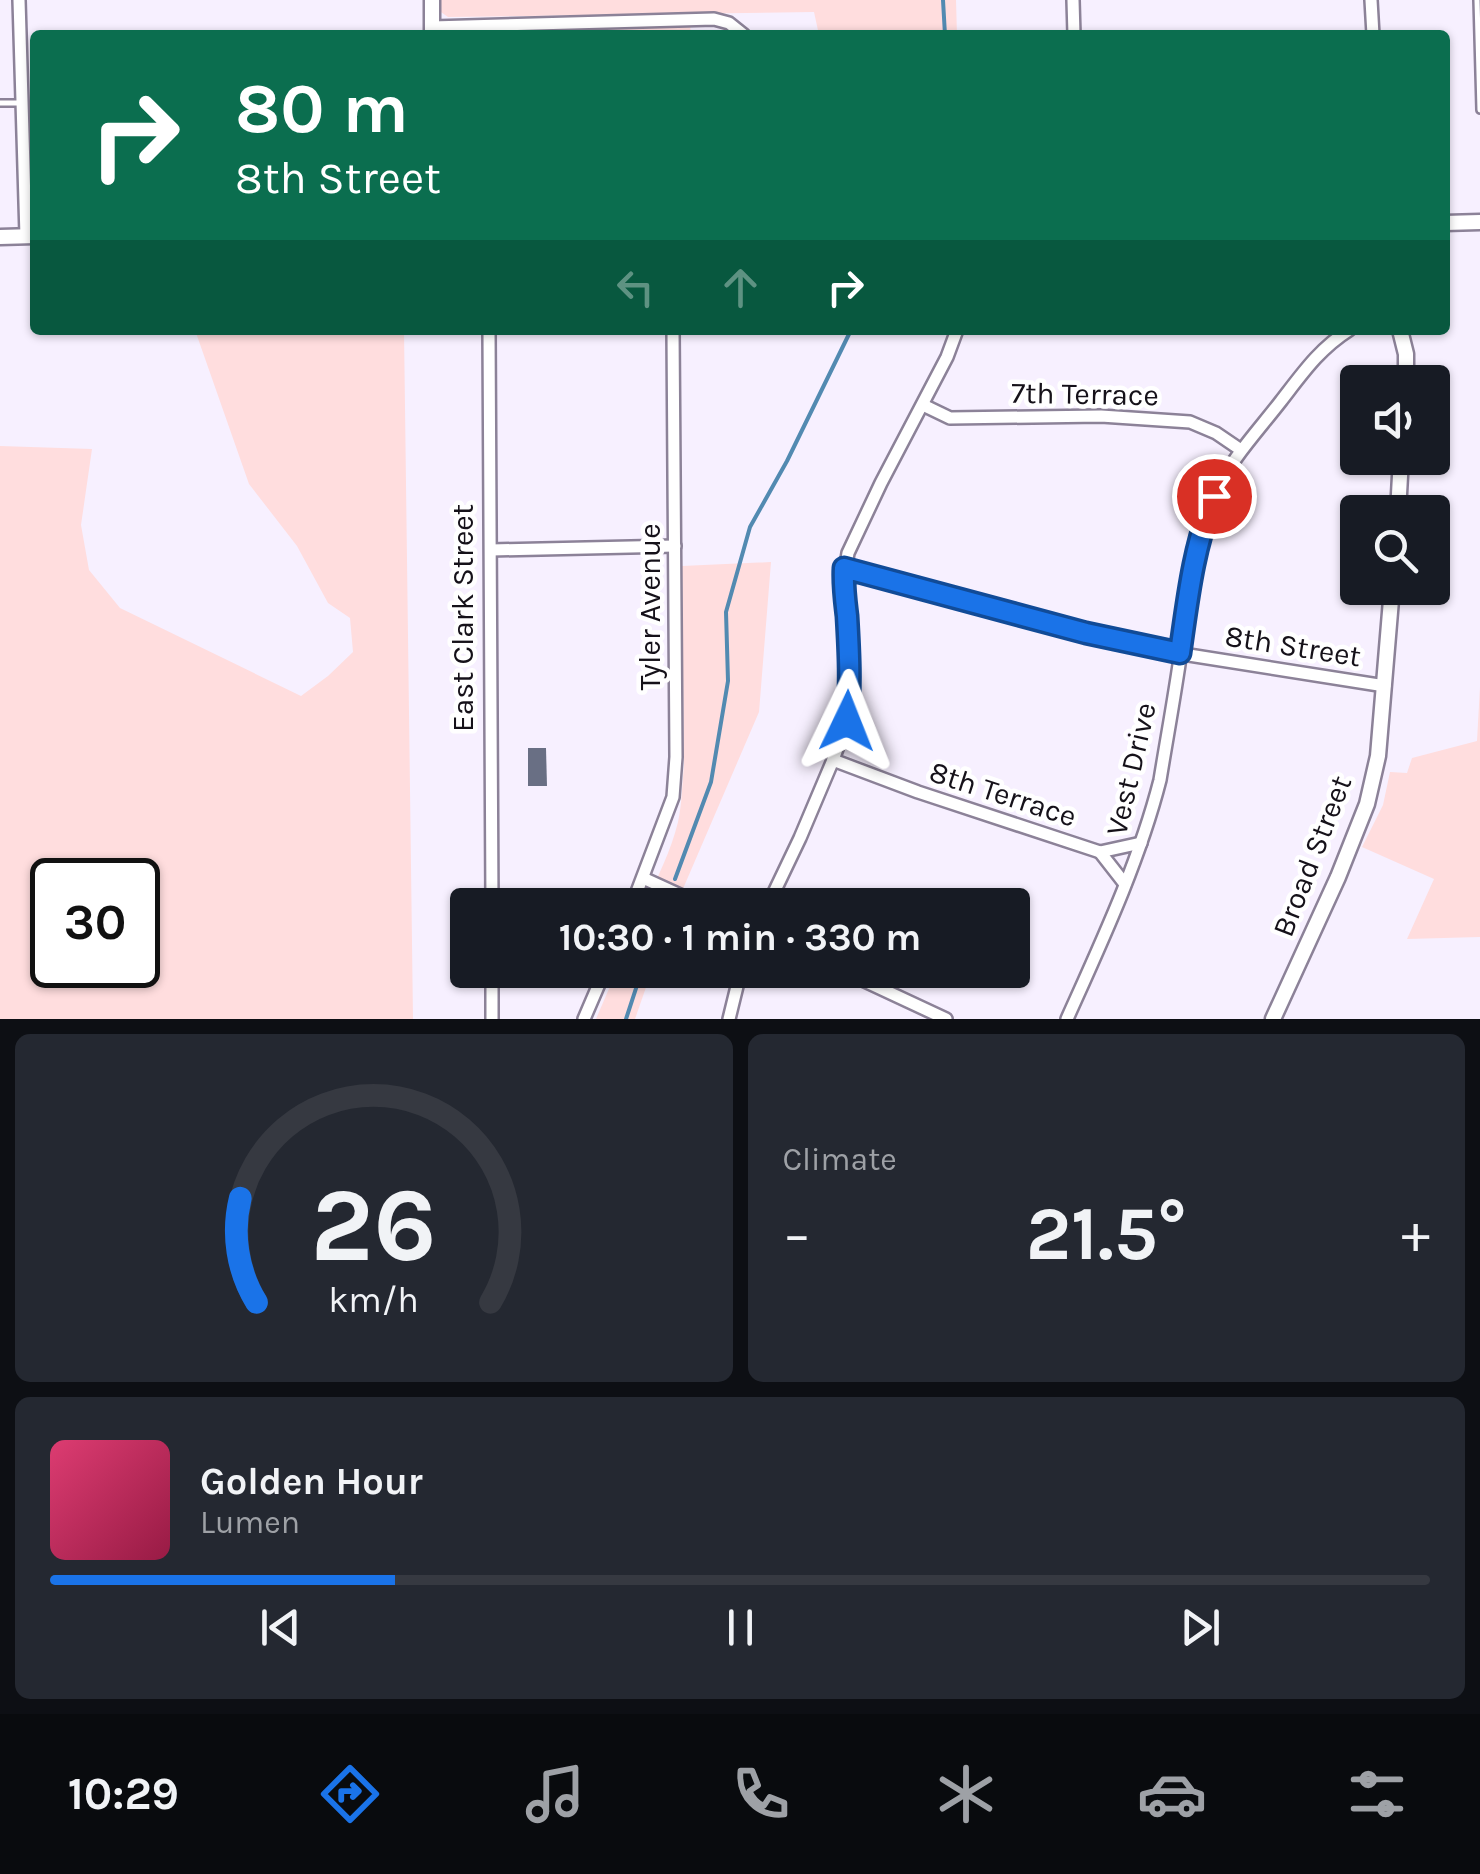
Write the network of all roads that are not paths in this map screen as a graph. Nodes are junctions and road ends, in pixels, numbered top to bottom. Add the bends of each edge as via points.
1 (19, 0) edge
2 (432, 0) edge
3 (1073, 0) edge
4 (1372, 0) edge
5 (1477, 0) edge
6 (432, 30) edge
7 (446, 30) edge
8 (738, 30) edge
9 (1074, 30) edge
10 (1372, 30) edge
11 (22, 102) junction
12 (0, 103) edge
13 (1480, 110) edge
14 (1450, 222) edge
15 (1480, 222) edge
16 (30, 236) edge
17 (0, 237) edge
18 (489, 335) edge
19 (673, 335) edge
20 (955, 335) edge
21 (1339, 335) edge
22 (1401, 335) edge
23 (1406, 365) edge
24 (924, 405) junction
25 (1241, 450) junction
26 (676, 546) junction
27 (491, 550) junction
28 (844, 568) junction
29 (1391, 605) edge
30 (1180, 653) junction
31 (1385, 686) junction
32 (833, 760) junction
33 (1141, 842) junction
34 (1100, 852) junction
35 (643, 878) junction
36 (1125, 884) junction
37 (492, 888) edge
38 (639, 888) edge
39 (665, 888) edge
40 (776, 888) edge
41 (492, 988) edge
42 (597, 988) edge
43 (736, 988) edge
44 (880, 988) edge
45 (492, 1019) edge
46 (584, 1019) edge
47 (728, 1019) edge
48 (946, 1019) edge
49 (1067, 1019) edge
50 (1273, 1019) edge

1 - 11 street
2 - 6 street
3 - 9 street
4 - 10 street
5 - 13 lane
7 - 8 street via 714,19
11 - 12 lane
11 - 16 street
14 - 15 street
16 - 17 street
18 - 27 street, East Clark Street
19 - 26 street, Tyler Avenue
20 - 24 street
21 - 25 street, Vest Drive
22 - 23 street
24 - 25 street, 7th Terrace via 950,418 1190,422
24 - 28 street
25 - 30 street, Vest Drive via 1204,521
26 - 27 street
26 - 35 street, Tyler Avenue via 673,797
27 - 37 street, East Clark Street
28 - 30 street, 8th Street
28 - 32 street via 849,702
29 - 31 street, Broad Street
30 - 31 street, 8th Street
30 - 33 street, Vest Drive via 1160,780
31 - 50 street, Broad Street via 1367,804
32 - 34 street, 8th Terrace
32 - 40 street
33 - 34 street, 8th Terrace
33 - 36 street, Vest Drive
34 - 36 street, 8th Terrace
35 - 38 street
35 - 39 street
36 - 49 street, Vest Drive
41 - 45 street
42 - 46 street
43 - 47 street
44 - 48 street

